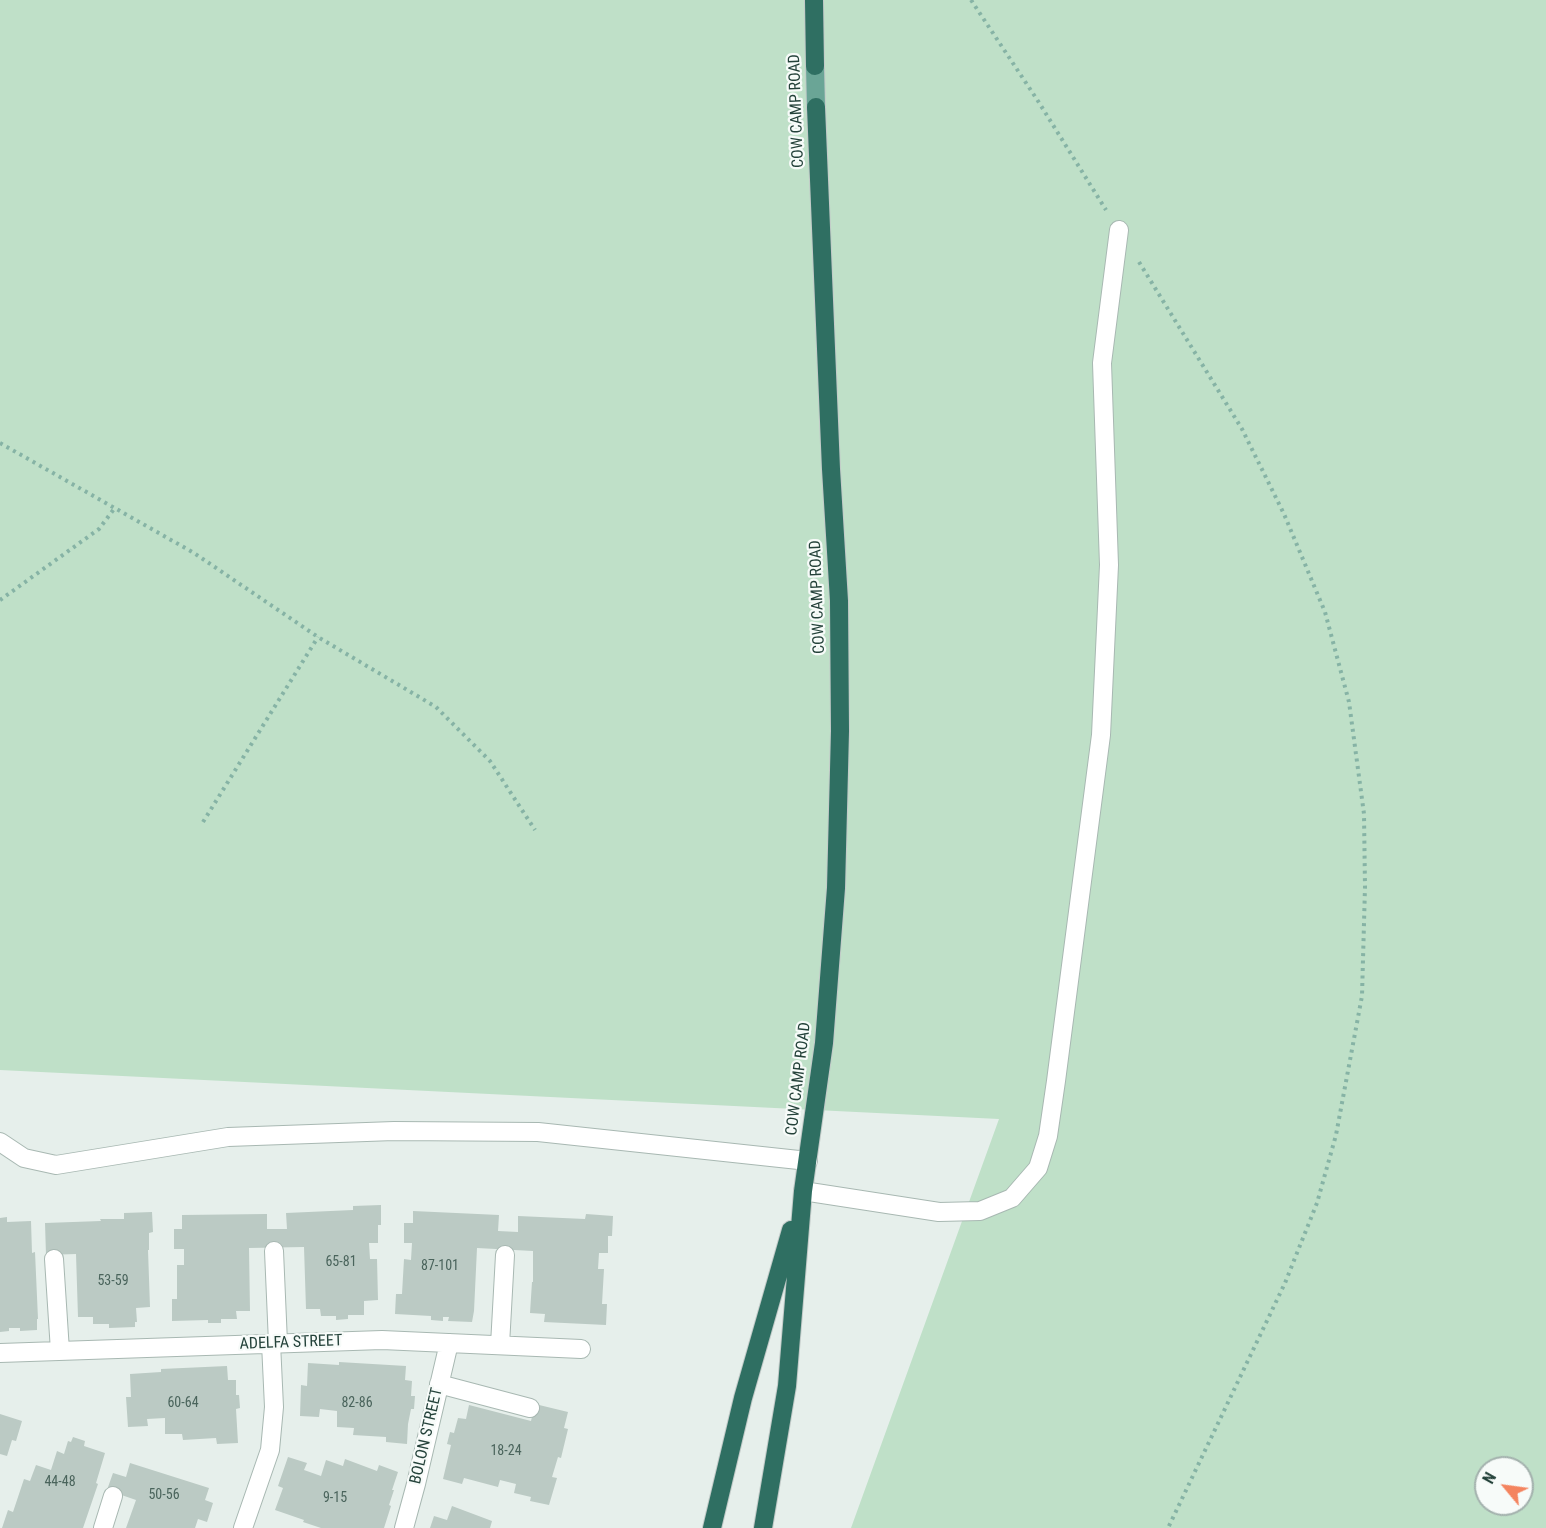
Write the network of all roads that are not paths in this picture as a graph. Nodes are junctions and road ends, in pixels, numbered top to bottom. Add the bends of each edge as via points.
1 (814, 0) edge
2 (815, 66) joint
3 (816, 107) joint
4 (1119, 230) road end
5 (0, 1142) edge
6 (808, 1161) junction
7 (803, 1191) junction
8 (274, 1251) dead end
9 (505, 1255) dead end
10 (54, 1259) dead end
11 (275, 1343) junction
12 (449, 1343) junction
13 (500, 1346) junction
14 (581, 1349) dead end
15 (60, 1351) junction
16 (0, 1353) edge
17 (439, 1384) junction
18 (530, 1408) dead end
19 (113, 1496) dead end
20 (103, 1528) edge
21 (243, 1528) edge
22 (404, 1528) edge
23 (712, 1528) edge
24 (763, 1528) edge

1 - 2 highway, COW CAMP ROAD
2 - 3 main road, COW CAMP ROAD
3 - 6 highway, COW CAMP ROAD via 839,601 840,731 836,888 824,1043
4 - 7 street via 1102,363 1109,564 1101,735 1048,1136 1038,1168 1012,1198 980,1211 939,1212
5 - 6 street via 24,1158 56,1165 228,1137 394,1131 538,1132
6 - 7 highway, COW CAMP ROAD
7 - 23 highway, COW CAMP ROAD via 743,1398
7 - 24 highway, COW CAMP ROAD via 787,1386
8 - 11 street
9 - 13 street
10 - 15 street
11 - 12 street, ADELFA STREET
11 - 15 street, ADELFA STREET
11 - 21 street via 270,1450
12 - 13 street, ADELFA STREET
12 - 17 street, BOLON STREET
13 - 14 street, ADELFA STREET
15 - 16 street, ADELFA STREET
17 - 18 street
17 - 22 street, BOLON STREET
19 - 20 street

